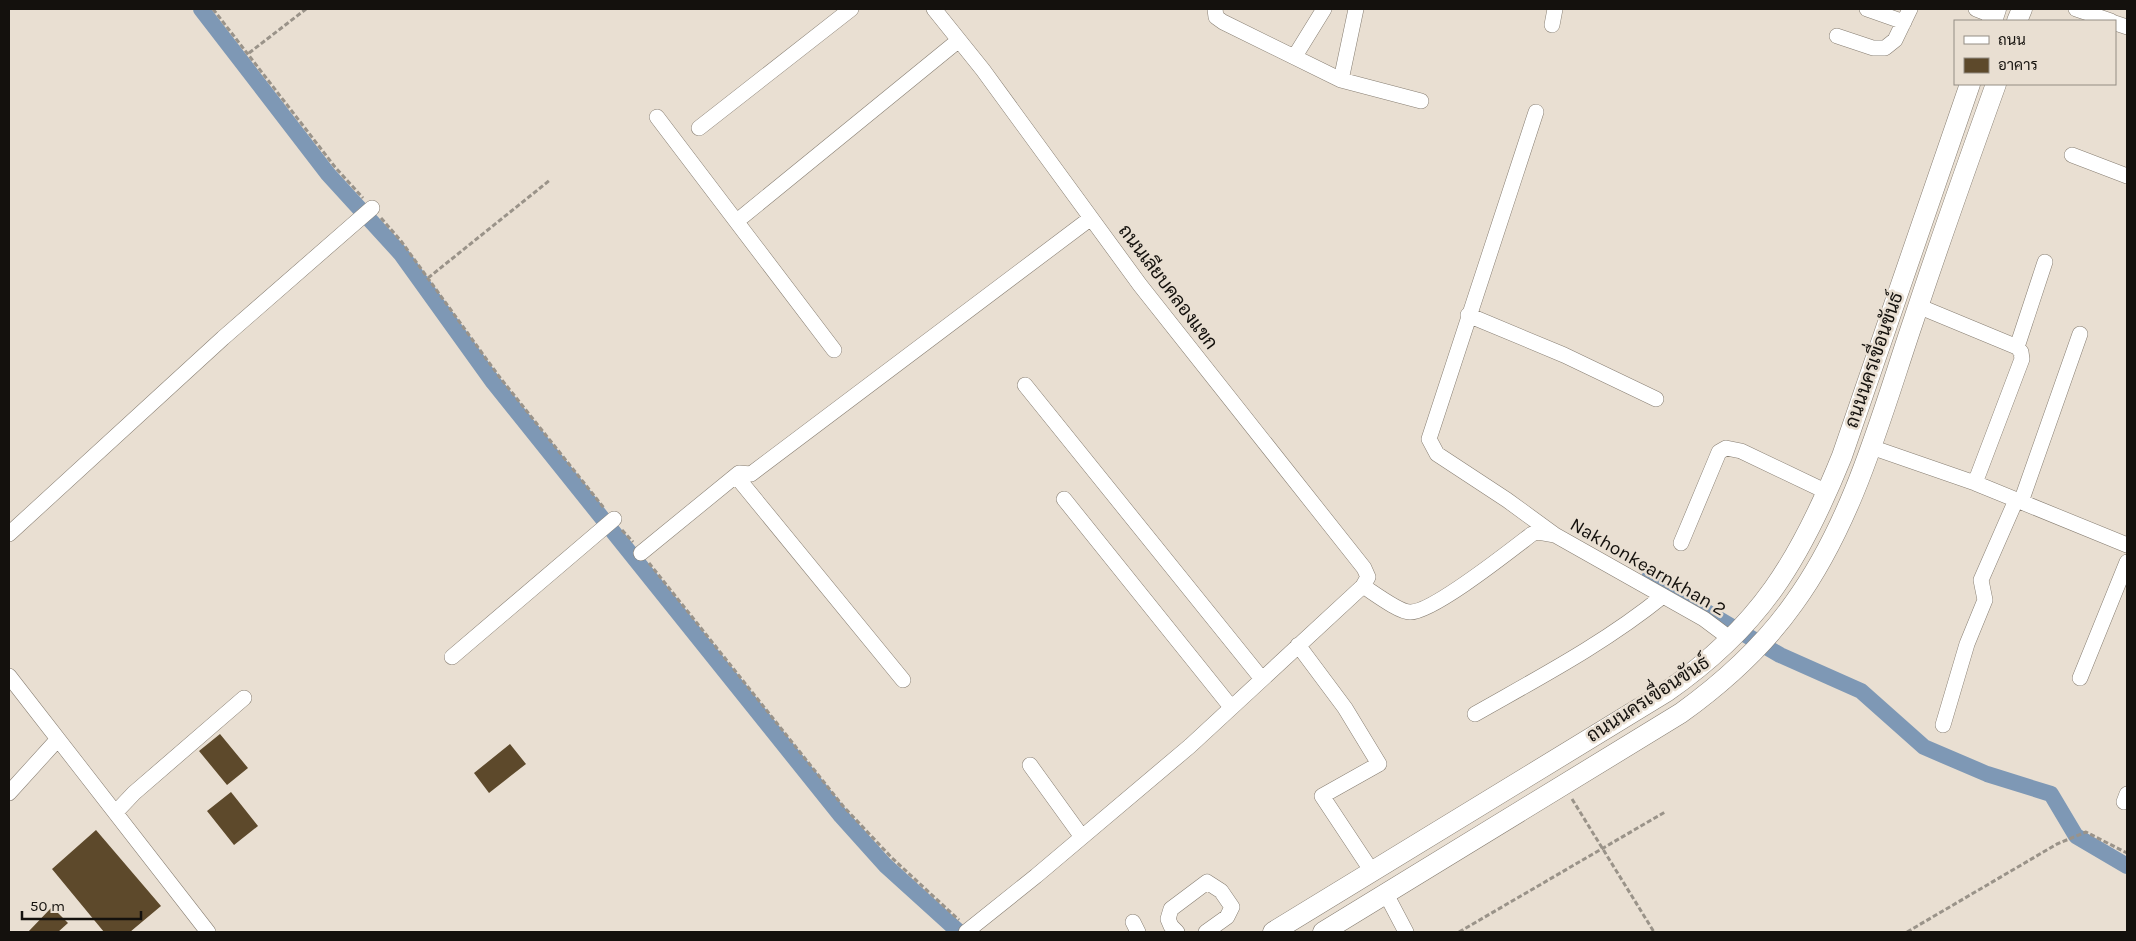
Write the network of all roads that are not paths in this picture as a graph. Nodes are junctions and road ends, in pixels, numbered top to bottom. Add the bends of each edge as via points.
1 (851, 9) edge
2 (934, 9) edge
3 (1215, 9) edge
4 (1324, 9) edge
5 (1356, 9) edge
6 (1556, 9) edge
7 (1867, 9) edge
8 (2076, 9) edge
9 (1907, 15) edge
10 (2108, 20) edge
11 (1552, 25) dead end
12 (1837, 36) dead end
13 (960, 40) junction
14 (1295, 56) junction
15 (1341, 80) junction
16 (1970, 85) edge
17 (1996, 85) edge
18 (1421, 102) dead end
19 (1536, 112) dead end
20 (657, 117) dead end
21 (699, 128) dead end
22 (2072, 155) dead end
23 (2127, 176) edge
24 (366, 213) road end
25 (1091, 218) junction
26 (737, 221) junction
27 (2045, 262) dead end
28 (1904, 271) junction
29 (1927, 279) junction
30 (1918, 306) junction
31 (1468, 315) junction
32 (2080, 334) dead end
33 (2017, 347) junction
34 (834, 350) dead end
35 (1025, 385) dead end
36 (1656, 399) dead end
37 (1871, 448) junction
38 (736, 476) junction
39 (1975, 483) junction
40 (1827, 492) junction
41 (1064, 499) dead end
42 (2018, 501) junction
43 (608, 524) road end
44 (9, 534) edge
45 (1555, 536) junction
46 (1681, 543) dead end
47 (2127, 545) edge
48 (641, 553) road end
49 (2127, 562) edge
50 (1363, 586) junction
51 (1663, 596) junction
52 (1738, 632) junction
53 (1298, 645) junction
54 (452, 657) dead end
55 (9, 676) edge
56 (2080, 678) dead end
57 (1262, 679) junction
58 (903, 680) dead end
59 (244, 698) dead end
60 (1231, 707) junction
61 (1476, 714) dead end
62 (1943, 725) dead end
63 (58, 739) junction
64 (1030, 765) dead end
65 (9, 793) edge
66 (1488, 800) junction
67 (116, 812) junction
68 (1502, 823) junction
69 (1082, 837) junction
70 (1371, 870) junction
71 (1386, 894) junction
72 (1333, 930) edge
73 (967, 931) edge
74 (208, 932) edge
75 (1178, 932) edge
76 (1206, 932) edge
77 (1273, 932) edge
78 (1406, 932) edge

1 - 21 street
2 - 13 street, ถนนเลียบคลองแขก
3 - 14 street via 1216,17 1223,22
4 - 14 street
5 - 15 street
6 - 11 street
7 - 9 street
8 - 10 street
9 - 12 street via 1895,40 1885,48 1873,48
13 - 25 street, ถนนเลียบคลองแขก
13 - 26 street
14 - 15 street
15 - 18 street
16 - 28 main road, ถนนนครเขื่อนขันธ์
17 - 29 main road, ถนนนครเขื่อนขันธ์
19 - 31 street
20 - 26 street
22 - 23 street
24 - 44 street via 223,338
25 - 38 street via 751,474 739,473
25 - 50 street, ถนนเลียบคลองแขก via 1140,285 1364,568 1368,577
26 - 34 street
27 - 33 street
28 - 29 main road
28 - 40 main road, ถนนนครเขื่อนขันธ์
29 - 30 main road, ถนนนครเขื่อนขันธ์
30 - 33 street
30 - 37 main road, ถนนนครเขื่อนขันธ์
31 - 36 street via 1564,355
31 - 45 street via 1429,439 1437,454
32 - 42 street
33 - 39 street via 2022,359
35 - 57 street
37 - 39 street
37 - 68 main road, ถนนนครเขื่อนขันธ์ via 1843,517 1795,602 1734,672 1681,713
38 - 48 street
38 - 58 street
39 - 42 street
40 - 46 street via 1741,451 1726,448 1719,452
40 - 52 main road, ถนนนครเขื่อนขันธ์ via 1775,589
41 - 60 street
42 - 47 street
42 - 62 street via 1981,580 1985,600 1967,644
43 - 54 street
45 - 50 street, Nakhonkearnkhan 2 via 1538,532 1532,534 1451,592 1410,612
45 - 51 street, Nakhonkearnkhan 2
49 - 56 street
50 - 53 street
51 - 52 street, Nakhonkearnkhan 2 via 1704,619
51 - 61 street via 1595,646
52 - 66 main road, ถนนนครเขื่อนขันธ์ via 1712,658 1666,692
53 - 57 street
53 - 70 street via 1345,708 1379,764 1322,796
55 - 63 street
57 - 60 street
59 - 67 street via 134,792
60 - 69 street
63 - 65 street
63 - 67 street
64 - 69 street
66 - 68 main road
66 - 70 main road, ถนนนครเขื่อนขันธ์
67 - 74 street
68 - 71 main road, ถนนนครเขื่อนขันธ์
69 - 73 street
70 - 77 main road, ถนนนครเขื่อนขันธ์
71 - 72 main road, ถนนนครเขื่อนขันธ์
71 - 78 street
75 - 76 street via 1168,919 1171,909 1207,882 1221,891 1232,908 1227,917

